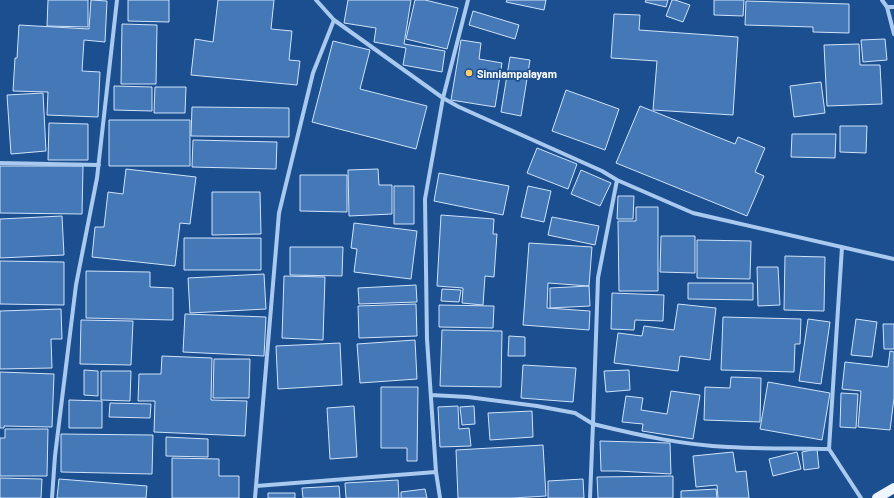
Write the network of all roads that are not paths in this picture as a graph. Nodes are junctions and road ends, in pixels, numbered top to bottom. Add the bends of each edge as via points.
1 (117, 0) edge
2 (316, 0) edge
3 (468, 0) edge
4 (882, 0) edge
5 (887, 7) junction
6 (894, 7) edge
7 (334, 20) junction
8 (894, 34) edge
9 (443, 98) junction
10 (0, 163) edge
11 (99, 165) junction
12 (617, 180) junction
13 (842, 247) junction
14 (894, 259) edge
15 (431, 395) junction
16 (593, 424) junction
17 (829, 449) junction
18 (436, 473) junction
19 (256, 486) junction
20 (894, 488) edge
21 (52, 498) edge
22 (255, 498) edge
23 (440, 498) edge
24 (590, 498) edge
25 (861, 498) edge
26 (877, 498) edge

1 - 11 street
2 - 7 street
3 - 9 street
4 - 5 street
5 - 6 street
5 - 8 street
7 - 9 street
7 - 19 street via 313,73 279,213
9 - 12 street
9 - 15 street via 424,199
10 - 11 street
11 - 21 street via 76,285
12 - 13 street via 693,213
12 - 16 street via 598,278
13 - 14 street
13 - 17 street
15 - 16 street via 537,406 575,413
15 - 18 street
16 - 17 street via 637,435 687,443 728,447
16 - 24 street
17 - 25 street
18 - 19 street
18 - 23 street
19 - 22 street
20 - 26 main road

